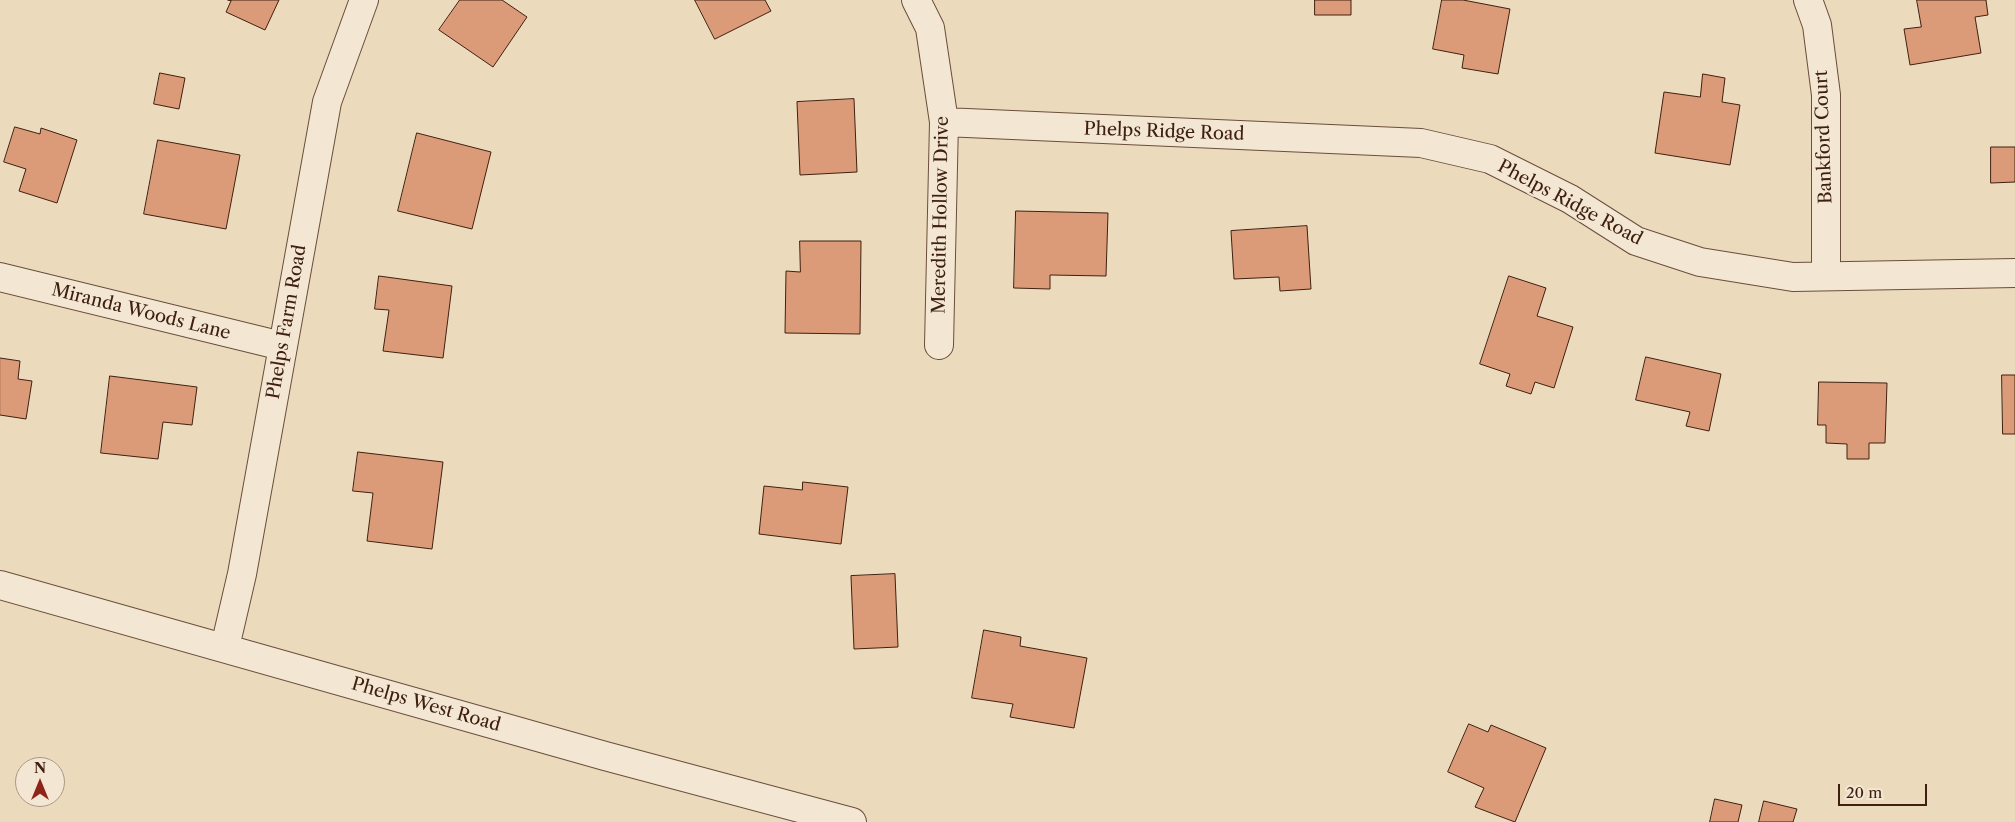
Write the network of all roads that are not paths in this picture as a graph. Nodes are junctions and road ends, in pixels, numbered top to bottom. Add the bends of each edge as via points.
1 (364, 0) edge
2 (916, 0) edge
3 (1808, 0) edge
4 (944, 122) junction
5 (2015, 273) edge
6 (1826, 276) junction
7 (0, 277) edge
8 (939, 345) dead end
9 (282, 346) junction
10 (0, 585) edge
11 (225, 647) junction
12 (852, 822) edge

1 - 9 street, Phelps Farm Road via 328,102
2 - 4 street, Meredith Hollow Drive via 930,28
3 - 6 street, Bankford Court via 1817,25 1826,95
4 - 6 street, Phelps Ridge Road via 1421,143 1490,159 1570,199 1636,241 1700,262 1793,277
4 - 8 street, Meredith Hollow Drive
5 - 6 street, Phelps Ridge Road
7 - 9 street, Miranda Woods Lane
9 - 11 street, Phelps Farm Road via 242,574
10 - 11 street, Phelps West Road
11 - 12 street, Phelps West Road via 605,756

